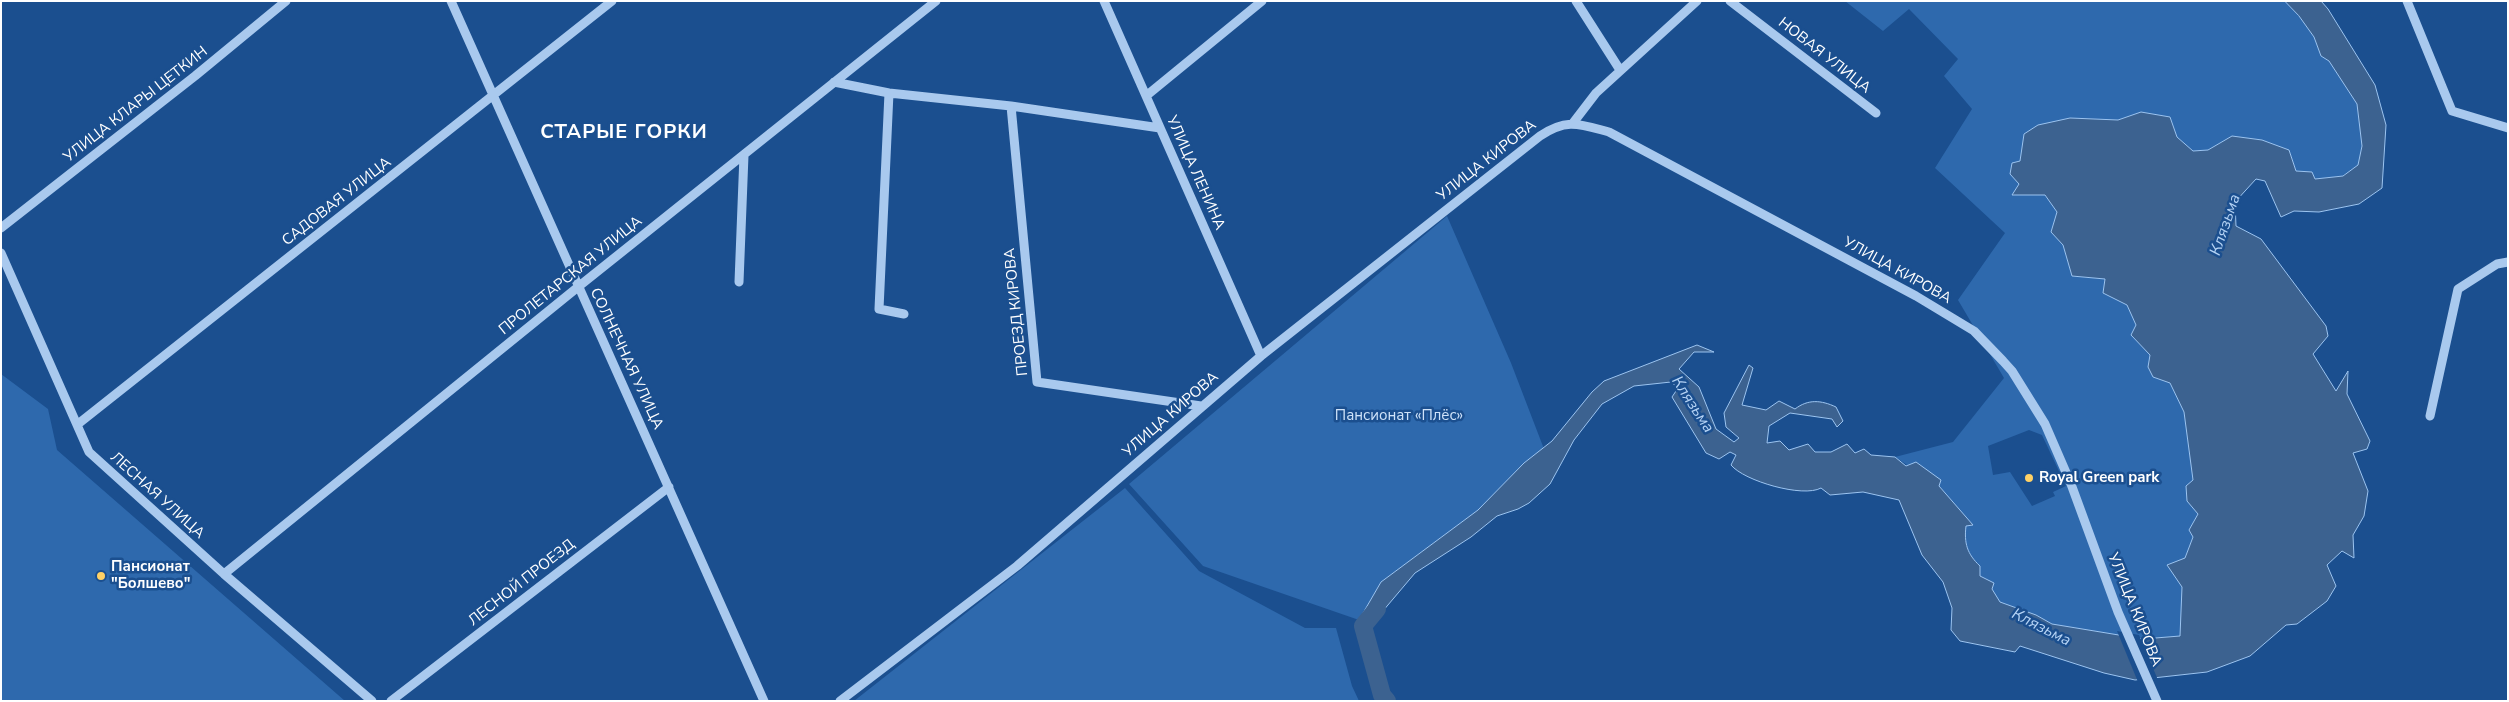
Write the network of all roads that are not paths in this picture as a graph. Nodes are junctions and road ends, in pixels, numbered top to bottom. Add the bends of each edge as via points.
1 (286, 1) edge
2 (452, 1) edge
3 (612, 1) edge
4 (936, 1) edge
5 (1104, 1) edge
6 (1262, 1) edge
7 (1576, 1) edge
8 (1697, 1) edge
9 (1730, 1) edge
10 (2407, 1) edge
11 (1620, 70) junction
12 (834, 82) junction
13 (889, 92) junction
14 (494, 96) junction
15 (1146, 96) junction
16 (1011, 106) junction
17 (1876, 114) dead end
18 (1573, 122) junction
19 (1160, 128) junction
20 (2508, 128) edge
21 (744, 156) junction
22 (1, 228) edge
23 (1, 254) edge
24 (2508, 262) edge
25 (739, 282) dead end
26 (578, 287) junction
27 (904, 314) dead end
28 (1261, 356) junction
29 (1201, 406) junction
30 (2430, 416) dead end
31 (78, 424) junction
32 (670, 487) junction
33 (224, 574) junction
34 (372, 701) edge
35 (391, 701) edge
36 (764, 701) edge
37 (840, 701) edge
38 (2157, 701) edge

1 - 22 street, УЛИЦА КЛАРЫ ЦЕТКИН
2 - 14 street, СОЛНЕЧНАЯ УЛИЦА
3 - 14 street, САДОВАЯ УЛИЦА
4 - 12 street, ПРОЛЕТАРСКАЯ УЛИЦА
5 - 15 street, УЛИЦА ЛЕНИНА
6 - 15 street
7 - 11 street
8 - 11 street
9 - 17 street, НОВАЯ УЛИЦА
10 - 20 street via 2452,111
11 - 18 street
12 - 13 street
12 - 21 street, ПРОЛЕТАРСКАЯ УЛИЦА
13 - 16 street
13 - 27 street via 879,309
14 - 26 street, СОЛНЕЧНАЯ УЛИЦА
14 - 31 street, САДОВАЯ УЛИЦА
15 - 19 street, УЛИЦА ЛЕНИНА
16 - 19 street
16 - 29 street, ПРОЕЗД КИРОВА via 1038,382
18 - 28 street, УЛИЦА КИРОВА via 1556,126 1540,136
18 - 38 street, УЛИЦА КИРОВА via 1609,132 1916,296 1974,332 2012,370 2045,424 2071,484 2118,612
19 - 28 street, УЛИЦА ЛЕНИНА
21 - 25 street
21 - 26 street, ПРОЛЕТАРСКАЯ УЛИЦА
23 - 31 street, ЛЕСНАЯ УЛИЦА
24 - 30 street via 2497,264 2458,289
26 - 32 street, СОЛНЕЧНАЯ УЛИЦА
26 - 33 street, ПРОЛЕТАРСКАЯ УЛИЦА
28 - 29 street, УЛИЦА КИРОВА
29 - 37 street, УЛИЦА КИРОВА via 1017,566
31 - 33 street, ЛЕСНАЯ УЛИЦА via 89,452
32 - 35 street, ЛЕСНОЙ ПРОЕЗД
32 - 36 street, СОЛНЕЧНАЯ УЛИЦА
33 - 34 street, ЛЕСНАЯ УЛИЦА

